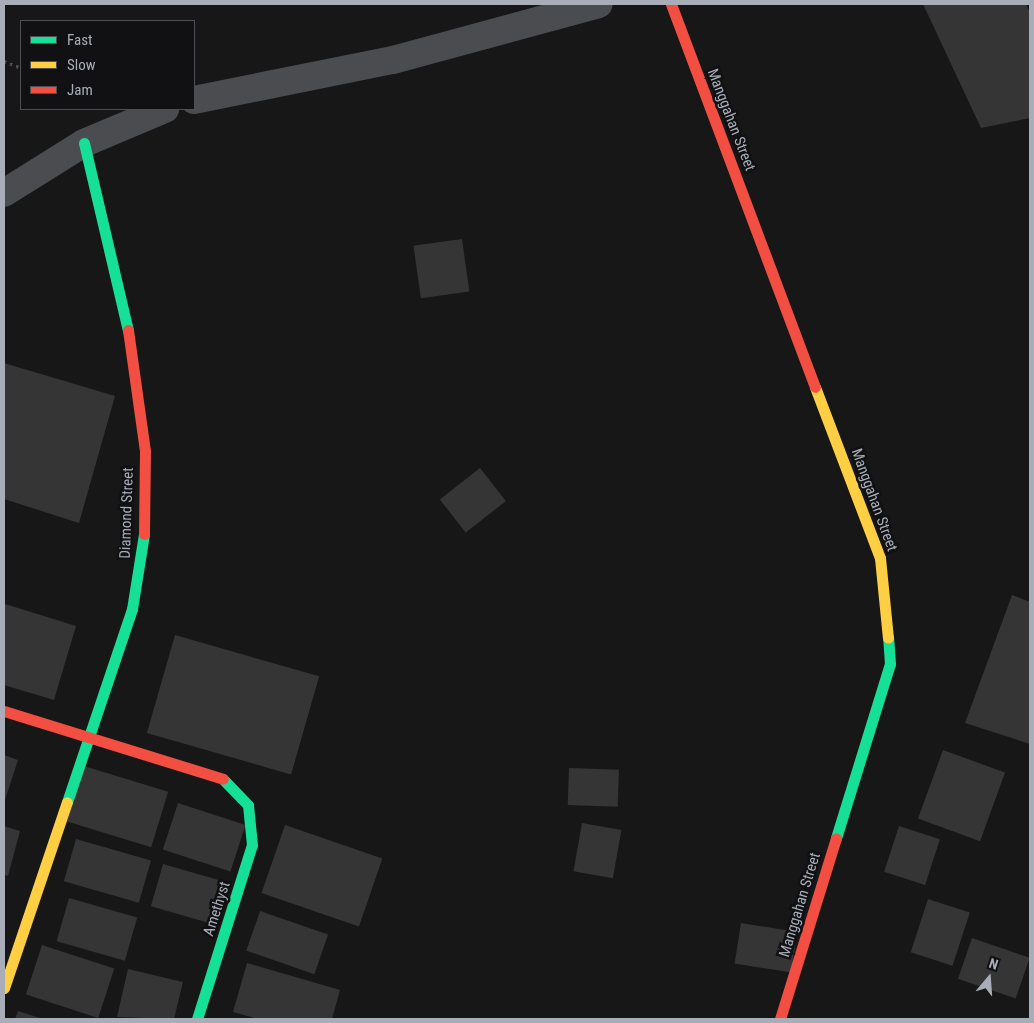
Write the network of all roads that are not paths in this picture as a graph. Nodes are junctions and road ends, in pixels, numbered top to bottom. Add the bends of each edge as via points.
1 (599, 4) edge
2 (671, 4) edge
3 (195, 100) edge
4 (162, 110) edge
5 (84, 144) junction
6 (4, 193) edge
7 (4, 710) edge
8 (88, 736) junction
9 (4, 988) edge
10 (197, 1019) edge
11 (780, 1019) edge

1 - 3 street via 393,60
2 - 11 street, Manggahan Street via 880,558 890,664
4 - 5 street
5 - 6 street
5 - 8 street, Diamond Street via 132,348 145,451 144,548 132,609
7 - 8 street
8 - 9 street, Diamond Street
8 - 10 street, Amethyst via 223,778 248,805 252,845

